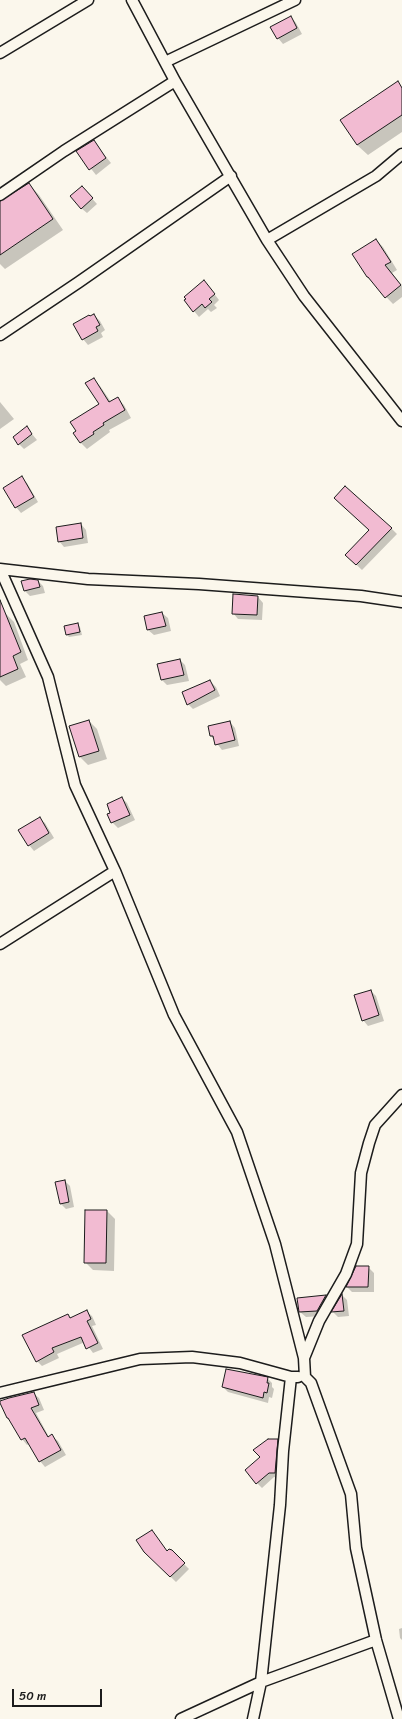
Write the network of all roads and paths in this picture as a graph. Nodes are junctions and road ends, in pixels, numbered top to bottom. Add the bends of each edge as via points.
1 (88, 0) edge
2 (132, 0) edge
3 (295, 0) edge
4 (0, 52) edge
5 (165, 62) junction
6 (176, 81) junction
7 (402, 154) edge
8 (231, 176) junction
9 (0, 195) edge
10 (267, 240) junction
11 (0, 335) edge
12 (402, 419) edge
13 (0, 569) edge
14 (402, 602) edge
15 (115, 871) junction
16 (0, 944) edge
17 (402, 1095) edge
18 (304, 1358) junction
19 (291, 1377) junction
20 (305, 1377) junction
21 (0, 1393) edge
22 (376, 1640) junction
23 (261, 1682) junction
24 (181, 1719) edge
25 (253, 1719) edge
26 (399, 1719) edge

1 - 4 street
2 - 5 street
3 - 5 street
5 - 6 street
6 - 8 street
6 - 9 street via 64,151
7 - 10 street via 376,176
8 - 10 street
8 - 11 street
10 - 12 street via 304,296
13 - 14 street via 88,579 199,584 361,596
13 - 15 street via 48,677 75,785
15 - 16 street
15 - 18 street via 174,1016 237,1132 275,1244
17 - 18 street via 375,1125 362,1173 357,1244 346,1274 319,1322
18 - 20 street
19 - 20 street
19 - 21 street via 240,1363 192,1358 140,1360
19 - 23 street
20 - 22 street via 311,1383 351,1494 356,1548
22 - 23 street
22 - 26 street
23 - 24 street
23 - 25 street

